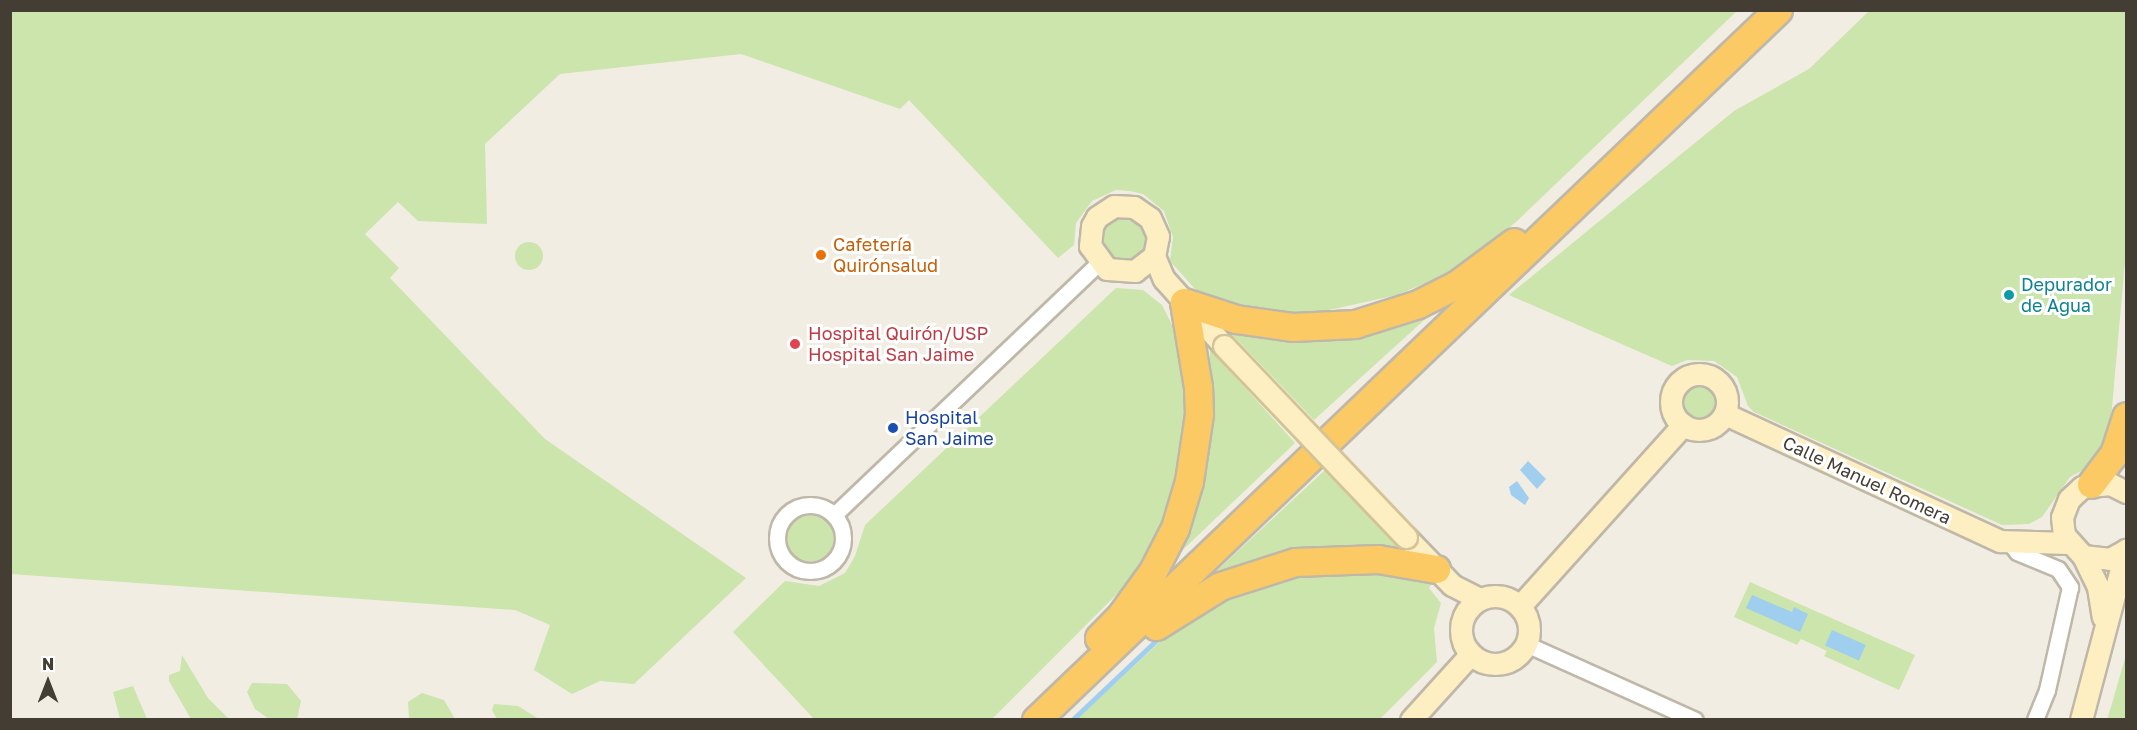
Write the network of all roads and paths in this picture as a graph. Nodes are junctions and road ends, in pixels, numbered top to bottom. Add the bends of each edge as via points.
1 (1778, 10) edge
2 (1680, 104) junction
3 (1154, 256) junction
4 (1099, 263) junction
5 (1135, 271) junction
6 (1164, 279) junction
7 (1184, 302) junction
8 (1725, 414) junction
9 (2127, 416) edge
10 (1683, 425) junction
11 (2091, 484) junction
12 (2127, 492) edge
13 (834, 515) junction
14 (2062, 517) junction
15 (2020, 542) junction
16 (2076, 550) junction
17 (2127, 550) edge
18 (1444, 577) junction
19 (1479, 599) junction
20 (1520, 606) junction
21 (1464, 614) junction
22 (2104, 625) junction
23 (1526, 644) junction
24 (1470, 655) junction
25 (1016, 720) edge
26 (1036, 720) edge
27 (1052, 720) edge
28 (1411, 720) edge
29 (1695, 720) edge
30 (2035, 720) edge
31 (2081, 720) edge

1 - 2 highway
2 - 7 highway via 1627,140 1491,260 1456,285 1418,304 1355,324 1293,327 1236,319
2 - 26 highway
3 - 4 main road via 1158,236 1150,218 1134,207 1114,206 1097,217 1089,236
3 - 5 main road
3 - 6 main road
4 - 5 main road via 1116,272
4 - 13 street
5 - 6 main road
6 - 7 main road
7 - 18 main road, bridge
7 - 25 highway via 1196,359 1199,414 1189,481 1175,528 1153,571 1122,614
8 - 10 main road via 1707,430
8 - 10 main road via 1723,387 1708,375 1690,375 1672,394 1672,412
8 - 15 main road, Calle Manuel Romera
9 - 11 highway via 2114,454
10 - 20 main road
11 - 12 main road via 2110,484
11 - 14 main road via 2069,499
13 - 13 street via 815,506 788,514 777,537 786,561 809,571 833,562 843,539
14 - 15 main road
14 - 16 main road
15 - 16 main road
15 - 30 street via 2017,552 2065,575 2070,595 2047,690
16 - 17 main road via 2110,559
16 - 22 main road via 2098,587
17 - 22 main road
18 - 19 main road
18 - 21 main road
18 - 27 highway via 1405,561 1337,558 1295,562 1220,586 1156,626
19 - 20 main road via 1500,596
19 - 21 main road
20 - 23 main road via 1528,623
21 - 24 main road via 1460,636
22 - 31 main road
23 - 24 main road via 1512,660 1502,664 1490,664
23 - 29 street
24 - 28 main road

